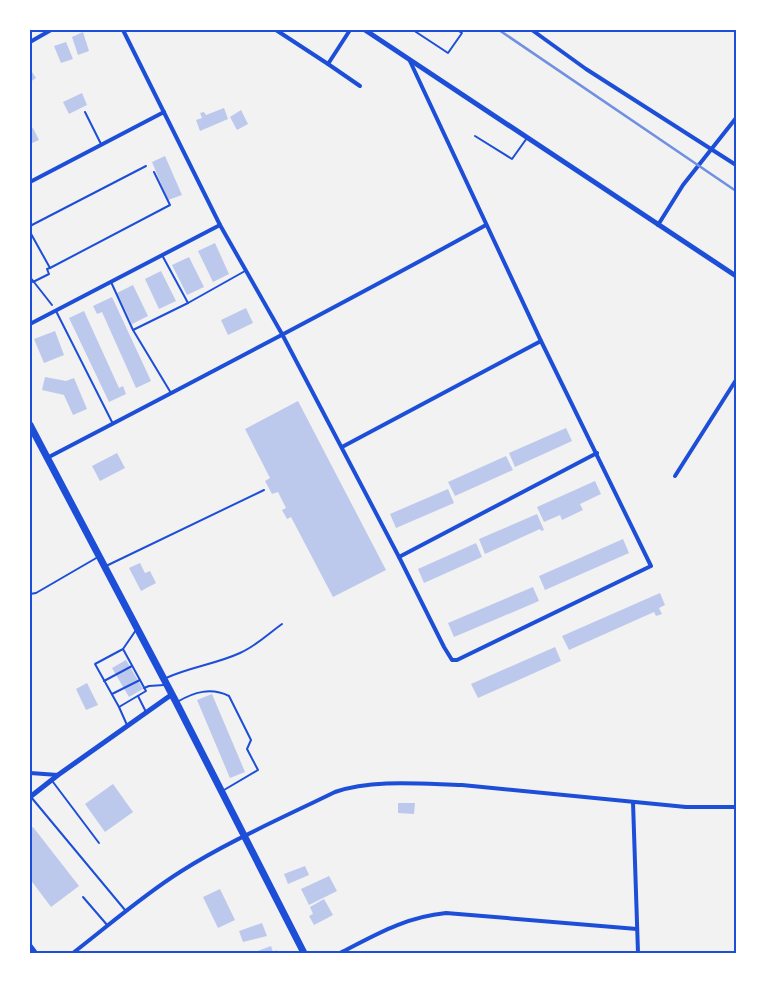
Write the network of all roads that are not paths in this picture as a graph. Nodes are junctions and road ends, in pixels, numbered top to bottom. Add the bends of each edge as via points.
1 (51, 30) edge
2 (123, 30) edge
3 (276, 30) edge
4 (350, 30) edge
5 (365, 30) edge
6 (413, 30) edge
7 (457, 30) edge
8 (532, 30) edge
9 (30, 41) edge
10 (409, 59) junction
11 (328, 64) junction
12 (360, 86) dead end
13 (85, 112) dead end
14 (164, 112) junction
15 (736, 118) edge
16 (475, 136) dead end
17 (527, 138) junction
18 (102, 145) junction
19 (712, 148) junction
20 (736, 165) edge
21 (30, 182) edge
22 (220, 225) junction
23 (486, 225) junction
24 (658, 225) junction
25 (162, 255) junction
26 (245, 270) junction
27 (736, 276) edge
28 (111, 282) junction
29 (188, 303) junction
30 (56, 311) junction
31 (30, 324) edge
32 (133, 330) junction
33 (282, 334) junction
34 (541, 341) junction
35 (736, 380) edge
36 (171, 393) junction
37 (113, 424) junction
38 (30, 425) edge
39 (342, 446) junction
40 (597, 453) junction
41 (48, 458) junction
42 (674, 476) dead end
43 (264, 490) dead end
44 (399, 557) junction
45 (105, 567) junction
46 (30, 594) edge
47 (282, 624) dead end
48 (137, 629) junction
49 (123, 650) junction
50 (132, 666) junction
51 (140, 680) junction
52 (104, 681) junction
53 (165, 682) junction
54 (144, 688) junction
55 (112, 694) junction
56 (171, 694) junction
57 (138, 696) junction
58 (176, 702) junction
59 (118, 707) junction
60 (146, 712) junction
61 (128, 725) junction
62 (30, 772) edge
63 (58, 775) junction
64 (52, 780) junction
65 (222, 791) junction
66 (30, 797) edge
67 (633, 802) junction
68 (736, 807) edge
69 (245, 836) junction
70 (99, 843) dead end
71 (83, 897) dead end
72 (126, 912) junction
73 (108, 926) junction
74 (637, 929) junction
75 (30, 944) edge
76 (36, 953) edge
77 (73, 953) edge
78 (304, 953) edge
79 (340, 953) edge
80 (638, 953) edge

1 - 9 street
2 - 14 street
3 - 11 street
4 - 11 street
5 - 10 street
6 - 7 lane via 448,53 462,33
8 - 19 street via 586,69
10 - 17 street
10 - 23 street
11 - 12 street
13 - 18 lane
14 - 18 street
14 - 22 street
15 - 19 street
16 - 17 lane via 512,159
17 - 24 street
18 - 21 street
19 - 20 street
19 - 24 street
22 - 25 street
22 - 26 street
23 - 33 street via 338,307
23 - 34 street
24 - 27 street
25 - 28 street
25 - 29 lane
26 - 29 lane
26 - 33 street
28 - 30 street
28 - 32 lane
29 - 32 lane
30 - 31 street
30 - 37 lane
32 - 36 lane
33 - 36 street
33 - 39 street
34 - 39 street
34 - 40 street
35 - 42 street
36 - 37 street
37 - 41 street
38 - 41 highway
39 - 44 street
40 - 44 street
40 - 44 street via 651,566 452,660
41 - 45 highway
43 - 45 lane
45 - 46 lane via 99,557
45 - 48 highway
47 - 53 lane via 239,654 187,669
48 - 49 lane
48 - 53 highway
49 - 50 lane
49 - 52 lane via 95,664
50 - 51 lane
50 - 52 lane
51 - 54 lane
51 - 55 lane
52 - 55 lane
53 - 54 lane
53 - 56 highway
54 - 57 lane via 146,691
55 - 59 lane
56 - 58 highway
56 - 60 street
57 - 59 lane
57 - 60 lane
58 - 65 highway
58 - 65 lane via 207,690 229,696 251,740 247,749 258,770
59 - 61 lane
60 - 61 street
61 - 63 street
62 - 63 street
63 - 64 street
64 - 66 street
64 - 70 lane
65 - 69 highway
66 - 72 lane
67 - 68 street via 686,808
67 - 69 street via 462,785 368,785 335,792
67 - 74 street
69 - 72 street via 180,872
69 - 78 highway
71 - 73 lane
72 - 73 street
73 - 77 street
74 - 79 street via 446,913 398,923
74 - 80 street
75 - 76 street

